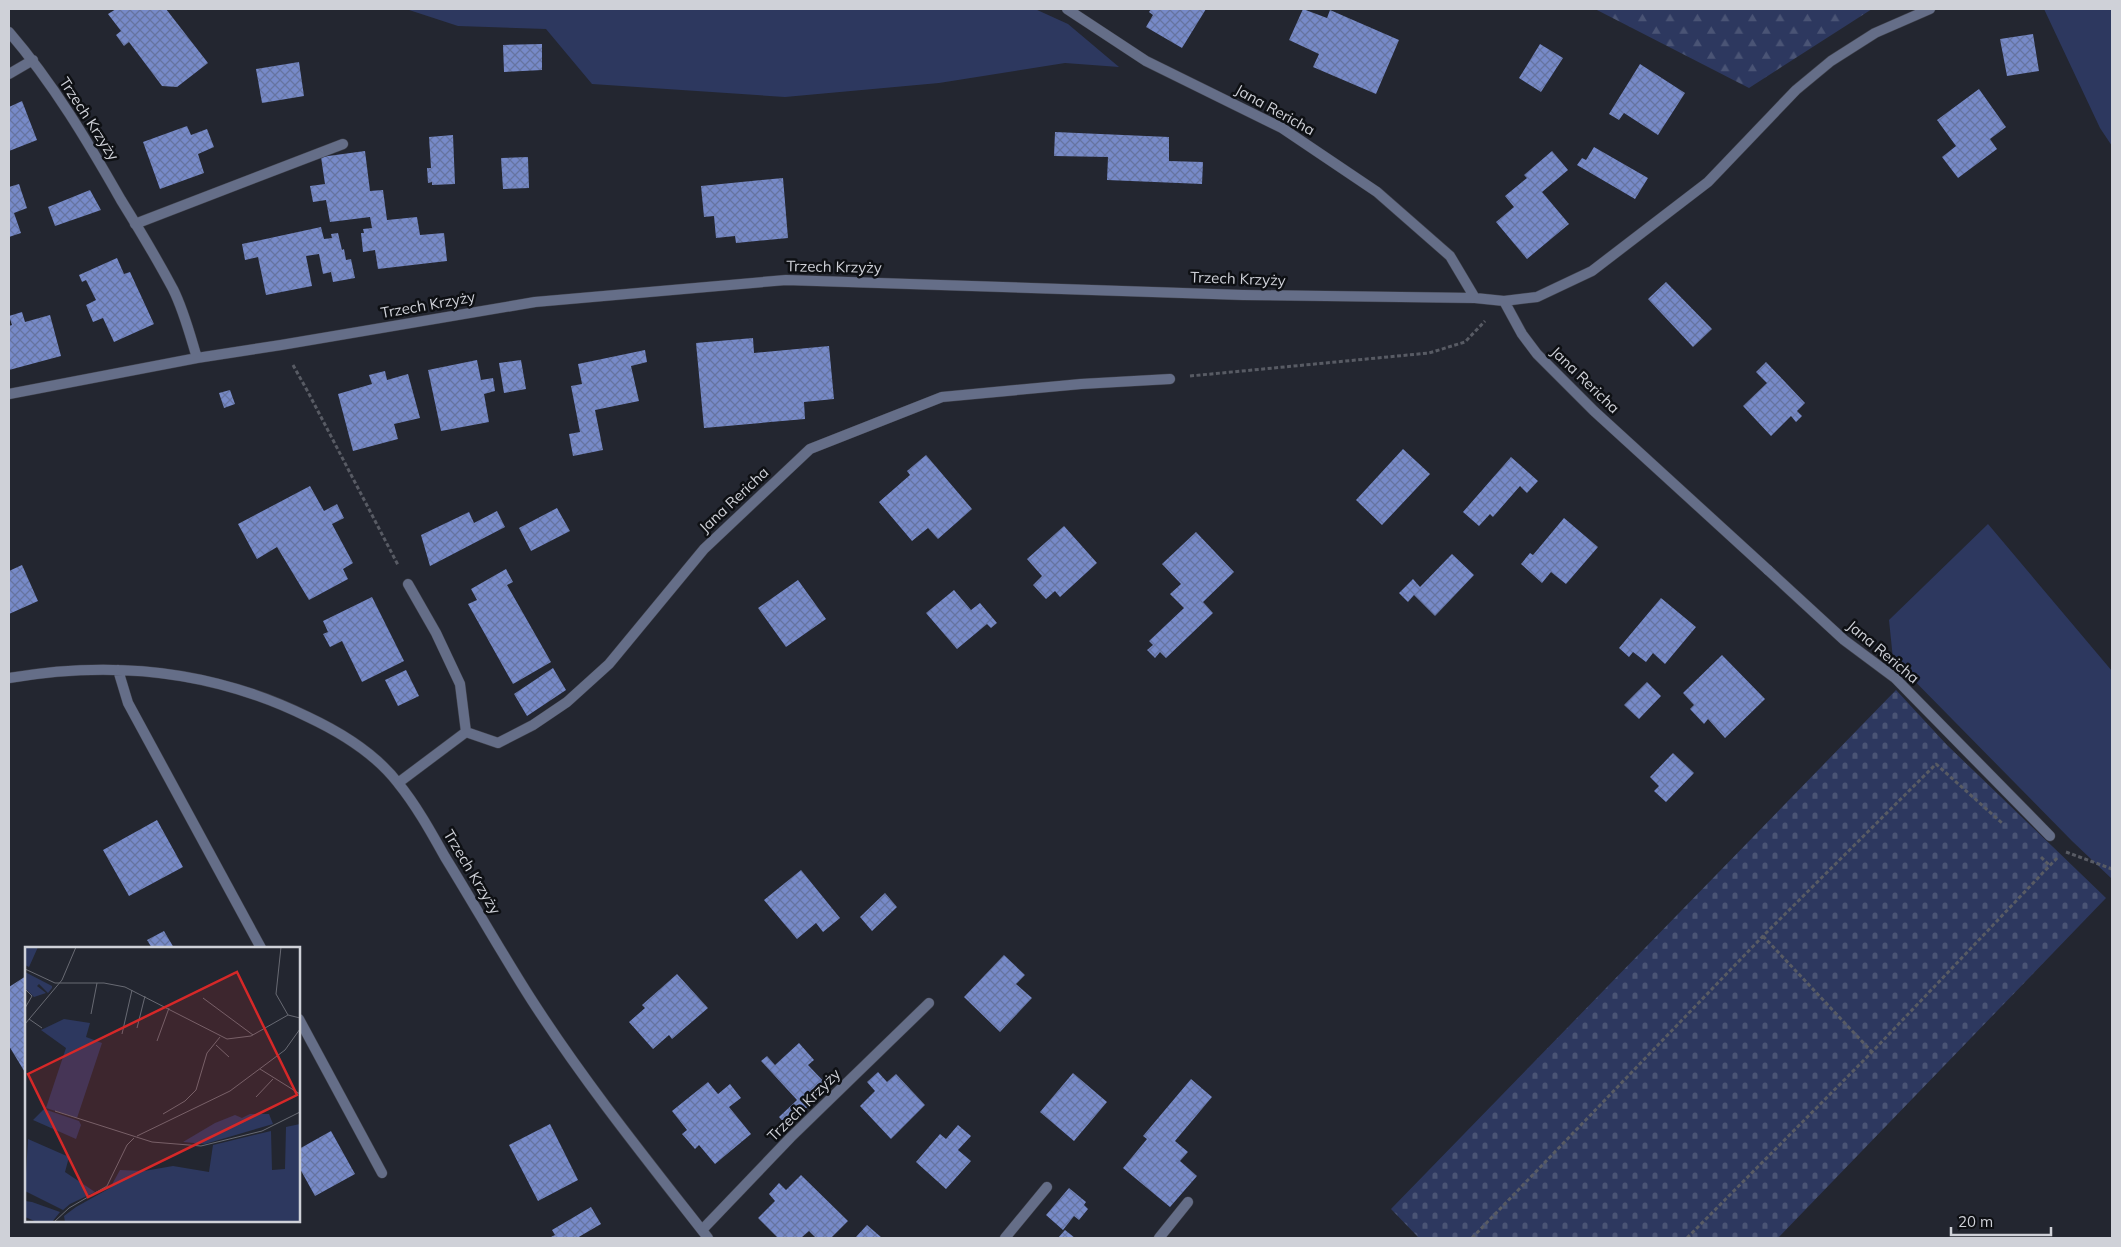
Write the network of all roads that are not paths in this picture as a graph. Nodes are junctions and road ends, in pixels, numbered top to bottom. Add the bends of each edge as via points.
1 (1067, 9) edge
2 (1930, 9) edge
3 (9, 32) edge
4 (33, 60) junction
5 (9, 74) edge
6 (343, 144) dead end
7 (135, 224) junction
8 (1475, 298) junction
9 (1504, 301) junction
10 (197, 358) junction
11 (1170, 379) road end
12 (9, 394) edge
13 (408, 584) road end
14 (118, 670) junction
15 (9, 678) edge
16 (466, 732) junction
17 (398, 783) junction
18 (2050, 836) road end
19 (259, 947) edge
20 (929, 1003) dead end
21 (300, 1021) edge
22 (382, 1173) dead end
23 (1047, 1187) dead end
24 (1188, 1202) dead end
25 (702, 1230) junction
26 (708, 1238) edge
27 (1005, 1238) edge
28 (1159, 1238) edge

1 - 8 street, Jana Rericha via 1146,61 1282,128 1377,192 1450,256
2 - 9 street via 1875,33 1831,62 1796,90 1708,182 1592,271 1537,297
3 - 4 street, Trzech Krzyży
4 - 5 street
4 - 7 street, Trzech Krzyży
6 - 7 street
7 - 10 street, Trzech Krzyży via 173,290
8 - 9 street
8 - 10 street, Trzech Krzyży via 1243,295 786,280 535,302
9 - 18 street, Jana Rericha via 1537,354 1594,411 1844,640 1895,678
10 - 12 street, Trzech Krzyży
11 - 16 street, Jana Rericha via 942,398 810,449 704,549 609,664 567,702 534,725 498,743
13 - 16 street via 460,684
14 - 15 street, Trzech Krzyży via 82,670
14 - 17 street, Trzech Krzyży via 169,673 263,696 353,741
14 - 19 street via 128,703
16 - 17 street
17 - 25 street, Trzech Krzyży via 578,1069
20 - 25 street, Trzech Krzyży via 791,1137
21 - 22 street
23 - 27 street
24 - 28 street
25 - 26 street, Trzech Krzyży

